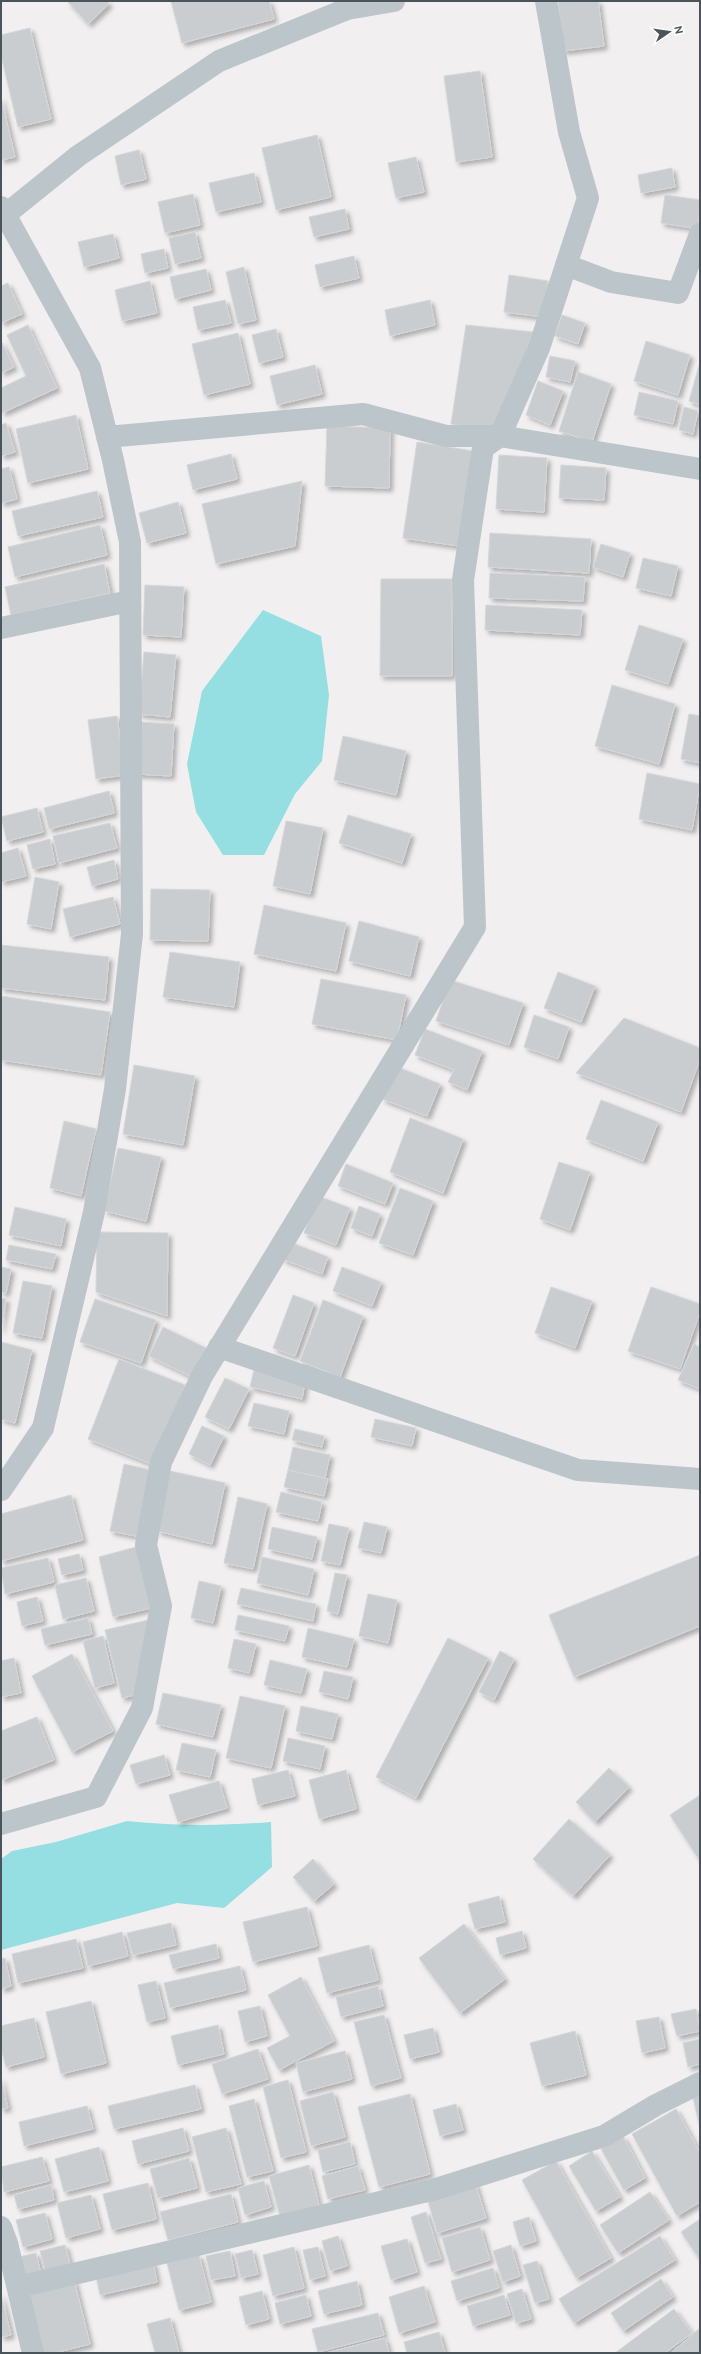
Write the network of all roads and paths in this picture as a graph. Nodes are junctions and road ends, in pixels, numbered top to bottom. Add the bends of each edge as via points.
1 (394, 1) edge
2 (546, 1) edge
3 (2, 214) edge
4 (700, 234) edge
5 (566, 265) junction
6 (500, 436) junction
7 (108, 437) junction
8 (700, 469) edge
9 (130, 601) junction
10 (1, 628) edge
11 (219, 1347) junction
12 (700, 1479) edge
13 (1, 1490) edge
14 (1, 1824) edge
15 (700, 2083) edge
16 (1, 2227) edge
17 (18, 2287) junction
18 (33, 2353) edge

1 - 3 street via 347,9 219,61 78,156
2 - 5 street via 569,132 588,198
3 - 7 street via 90,368
4 - 5 street via 678,293 611,282
5 - 6 street via 539,348
6 - 7 street via 446,436 363,414
6 - 8 street
6 - 11 street via 484,448 463,580 475,927
7 - 9 street via 130,542
9 - 10 street
9 - 13 street via 132,934 115,1088 94,1212 43,1428
11 - 12 street via 578,1470
11 - 14 street via 202,1376 162,1462 146,1545 161,1606 142,1708 96,1796
15 - 17 street via 656,2105 604,2136 436,2189
16 - 17 street
17 - 18 street

